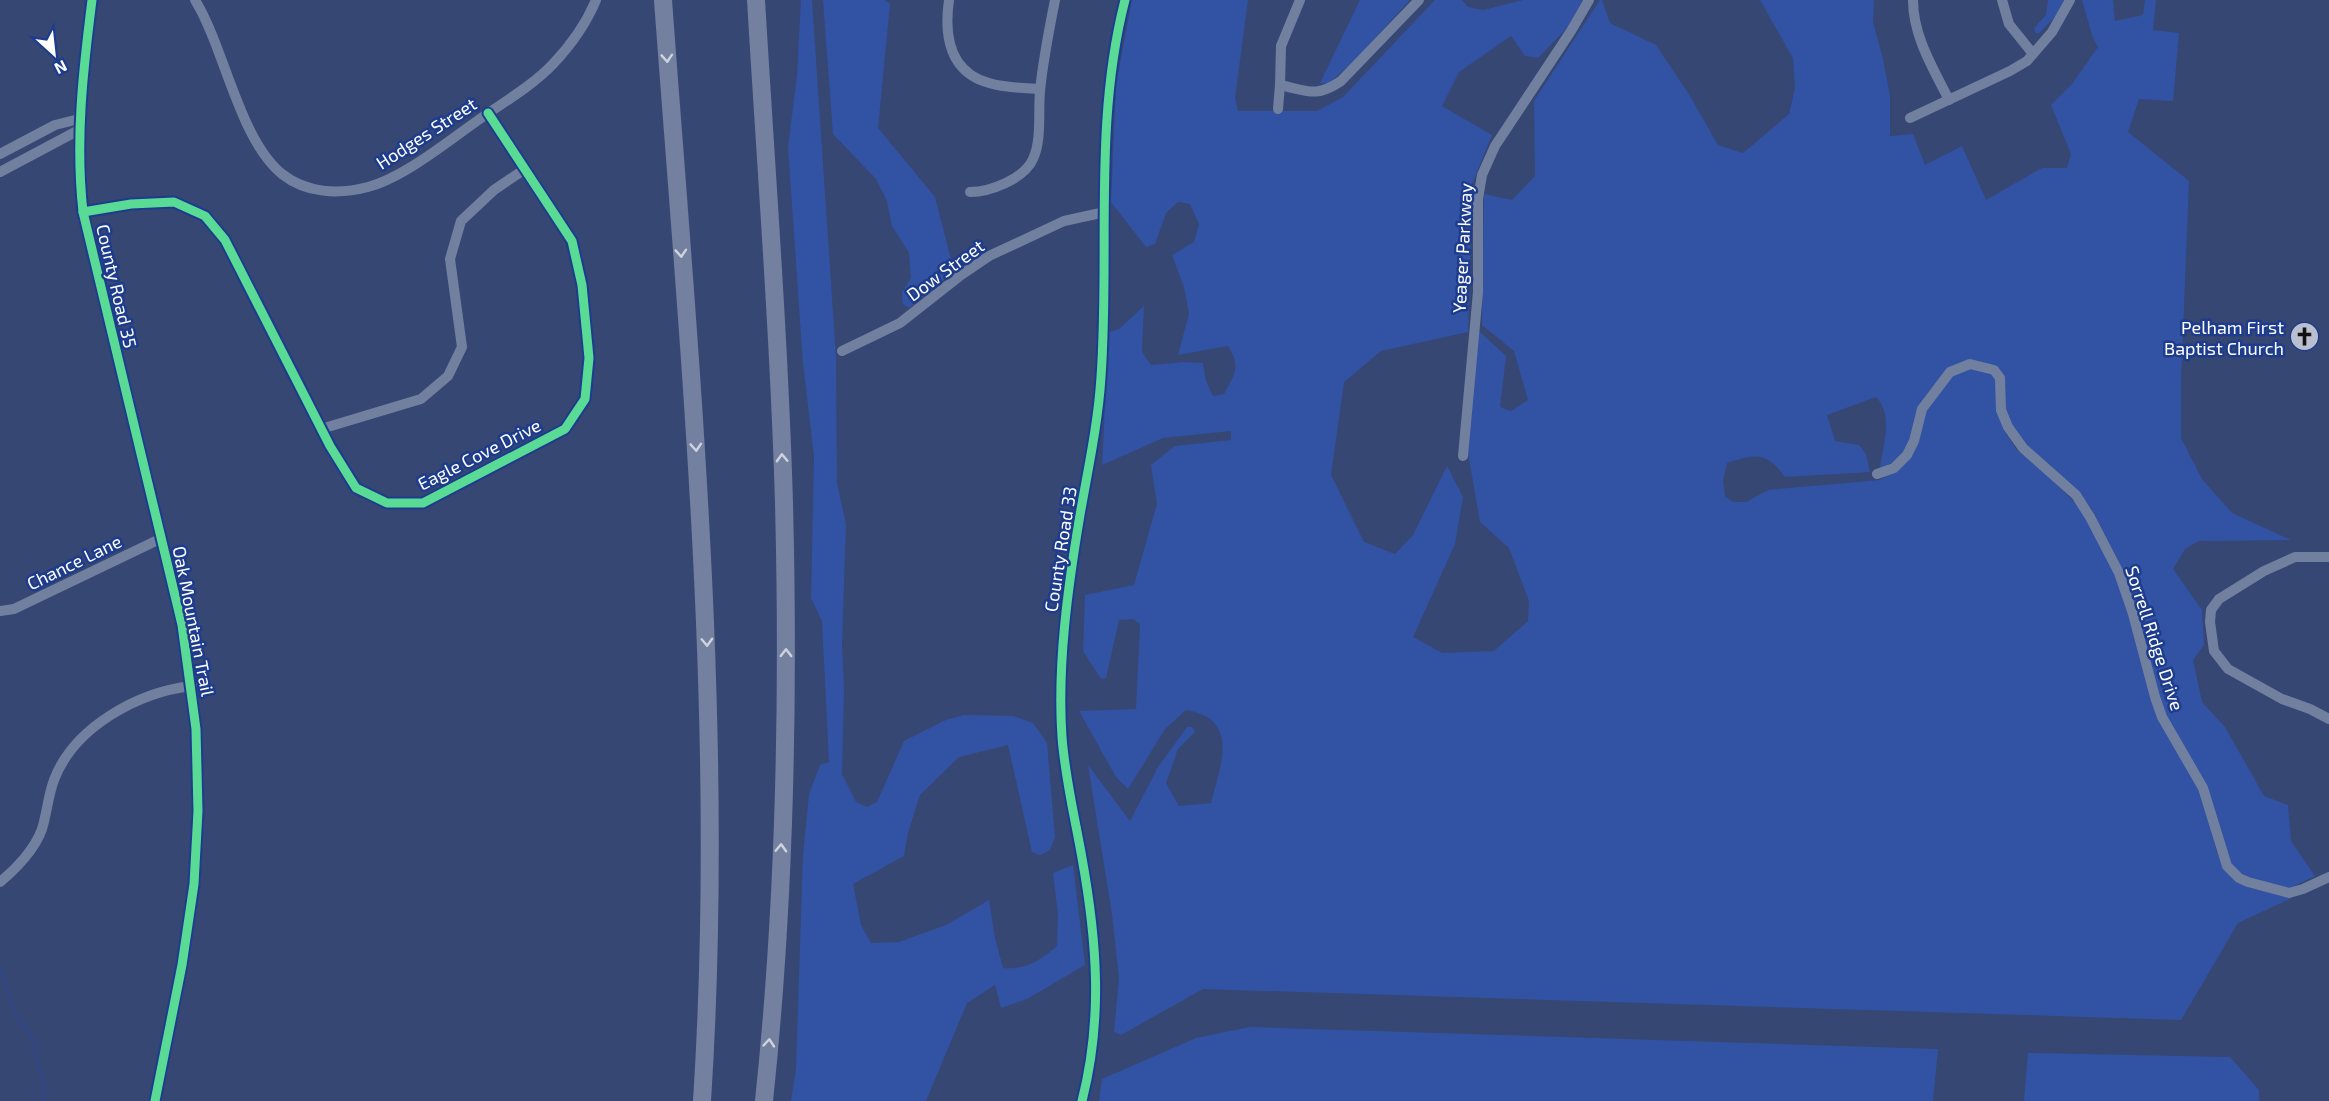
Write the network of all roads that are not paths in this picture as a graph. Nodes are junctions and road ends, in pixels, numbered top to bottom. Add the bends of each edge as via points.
1 (92, 0) edge
2 (195, 0) edge
3 (596, 0) edge
4 (663, 0) edge
5 (756, 0) edge
6 (949, 0) edge
7 (1055, 0) edge
8 (1125, 0) edge
9 (1300, 0) edge
10 (1419, 0) edge
11 (1589, 0) edge
12 (1912, 0) edge
13 (2002, 0) edge
14 (2070, 0) edge
15 (2033, 54) junction
16 (1280, 85) junction
17 (1040, 90) junction
18 (1949, 100) junction
19 (1278, 108) dead end
20 (488, 113) junction
21 (1910, 118) dead end
22 (79, 124) junction
23 (0, 154) edge
24 (525, 169) junction
25 (0, 172) edge
26 (970, 192) dead end
27 (83, 212) junction
28 (1106, 212) junction
29 (842, 351) dead end
30 (119, 364) joint
31 (321, 429) junction
32 (1463, 456) dead end
33 (1877, 474) dead end
34 (162, 538) junction
35 (2329, 557) edge
36 (0, 611) edge
37 (192, 686) junction
38 (2329, 720) edge
39 (2329, 877) edge
40 (0, 882) edge
41 (154, 1101) edge
42 (702, 1101) edge
43 (764, 1101) edge
44 (1082, 1101) edge

1 - 22 street, County Road 35
2 - 20 street, Hodges Street via 259,146 272,165 298,185 331,192 371,187 404,170
3 - 20 street, Hodges Street via 580,30 553,64
4 -> 42 highway via 709,678 710,893
43 -> 5 highway via 779,902 786,585
6 - 17 street via 947,36 964,68 986,83
7 - 17 street
8 - 28 street, County Road 33 via 1109,88
9 - 16 street via 1281,46
10 - 16 street via 1328,90 1312,92
11 - 32 street, Yeager Parkway via 1495,146 1482,176 1478,199 1478,292
12 - 18 street via 1920,40
13 - 15 street via 2009,24
14 - 15 street via 2052,32
15 - 18 street via 2010,71
16 - 19 street
17 - 26 street via 1037,143 1030,165 1000,185
18 - 21 street
20 - 24 street, Eagle Cove Drive
22 - 23 street via 55,125
22 - 25 street
22 - 27 street, County Road 35
24 - 31 street via 494,190 461,221 450,259 462,347 448,376 421,399
24 - 31 street, Eagle Cove Drive via 572,241 582,285 589,358 585,399 565,429 423,503 387,503 356,488
27 - 30 street, County Road 35
27 - 31 street, Eagle Cove Drive via 174,202 205,216 225,240
28 - 29 street, Dow Street via 1064,221 989,256 900,323
28 - 44 street, County Road 33 via 1097,423 1069,588 1062,704 1064,757 1088,896 1096,994 1094,1046
30 - 34 street, Oak Mountain Trail
33 - 39 street, Sorrell Ridge Drive via 1894,468 1907,455 1922,409 1950,372 1970,364 1994,370 2000,378 2001,410 2008,427 2023,448 2076,495 2119,573 2162,717 2204,788 2227,866 2248,882 2289,893
34 - 36 street, Chance Lane via 14,609
34 - 37 street, Oak Mountain Trail
35 - 38 street via 2295,557 2264,571 2219,599 2211,610 2210,622 2214,651 2228,669
37 - 40 street via 138,701 83,737 54,780 38,839
37 - 41 street, Oak Mountain Trail via 198,784 195,875 182,965

